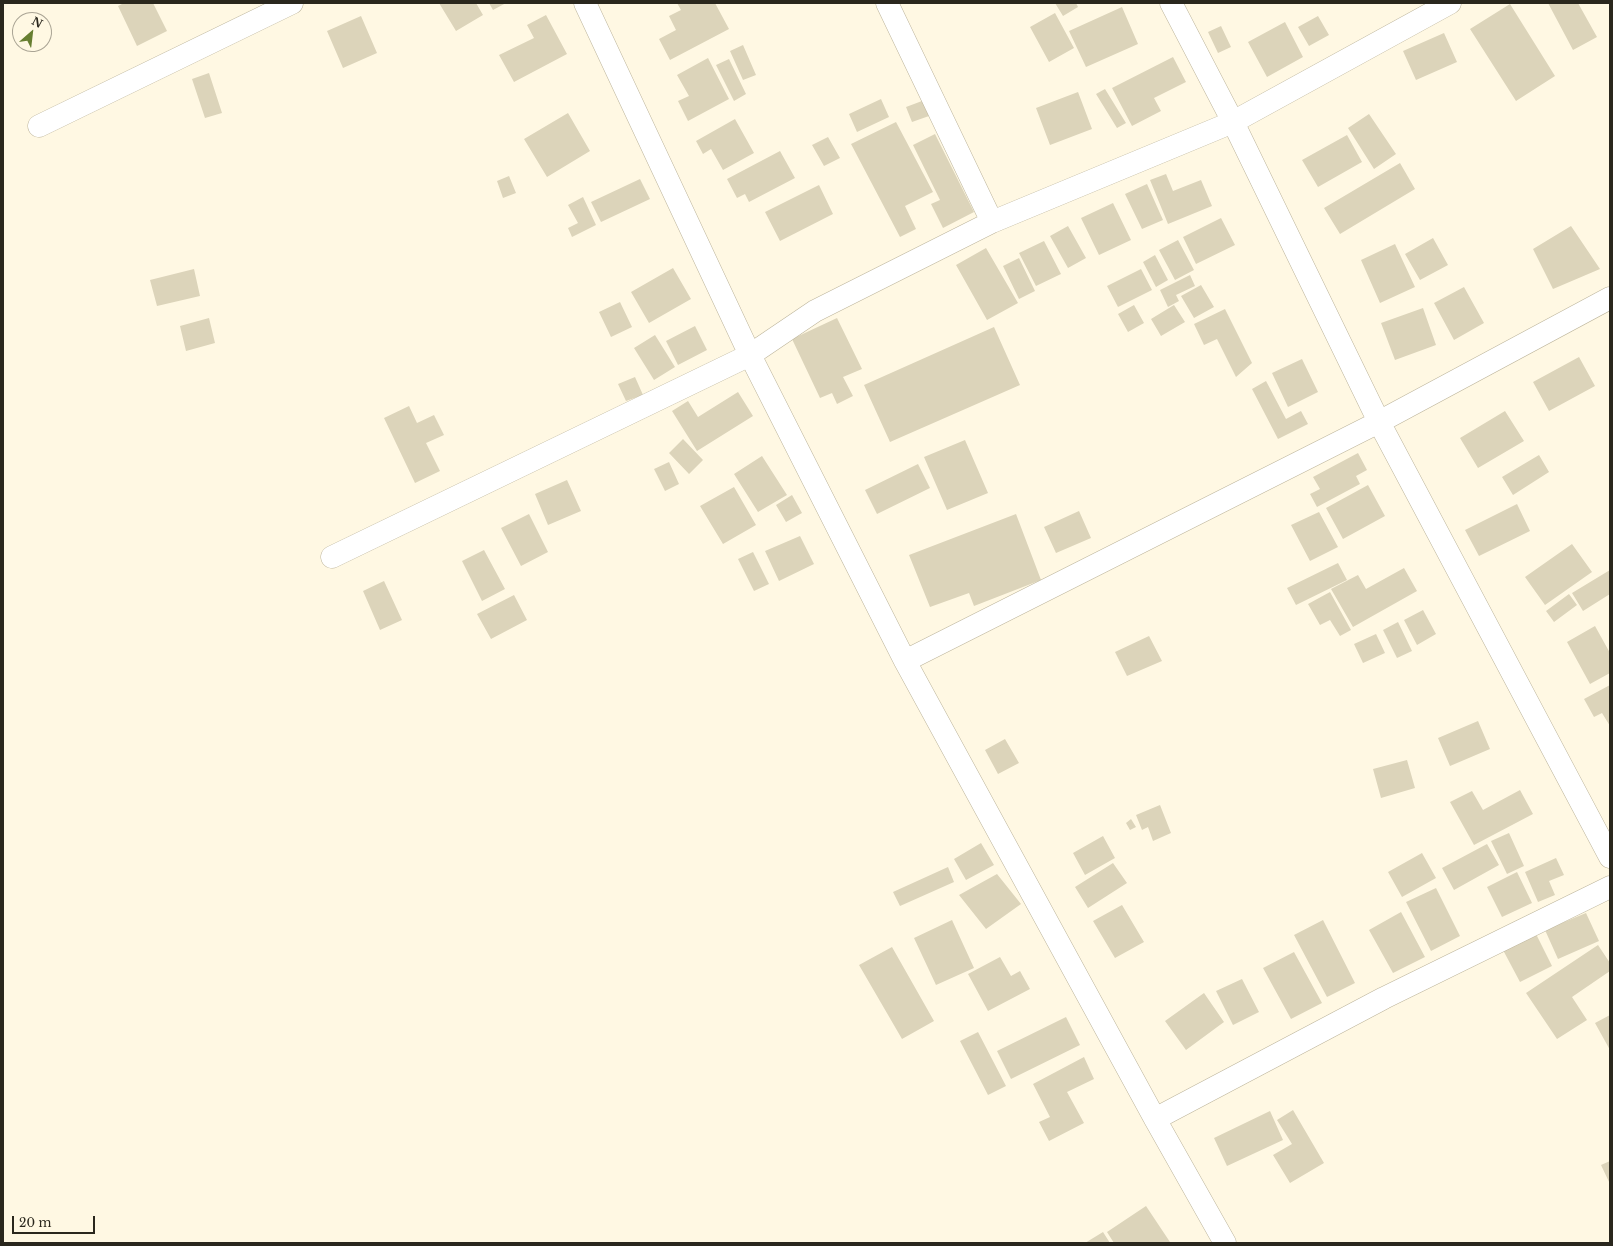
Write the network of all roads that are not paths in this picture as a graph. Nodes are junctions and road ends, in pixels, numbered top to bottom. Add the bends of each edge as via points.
1 (292, 3) edge
2 (585, 3) edge
3 (887, 3) edge
4 (1171, 3) edge
5 (1450, 3) edge
6 (1233, 122) junction
7 (39, 126) dead end
8 (992, 222) junction
9 (1610, 298) edge
10 (750, 355) junction
11 (1379, 422) junction
12 (332, 557) dead end
13 (905, 661) junction
14 (1610, 857) edge
15 (1610, 887) edge
16 (1155, 1119) junction
17 (1225, 1243) edge

1 - 7 street
2 - 10 street
3 - 8 street
4 - 6 street
5 - 6 street
6 - 8 street
6 - 11 street
8 - 10 street via 815,311
9 - 11 street
10 - 12 street
10 - 13 street
11 - 13 street
11 - 14 street
13 - 16 street
15 - 16 street via 1384,998
16 - 17 street

